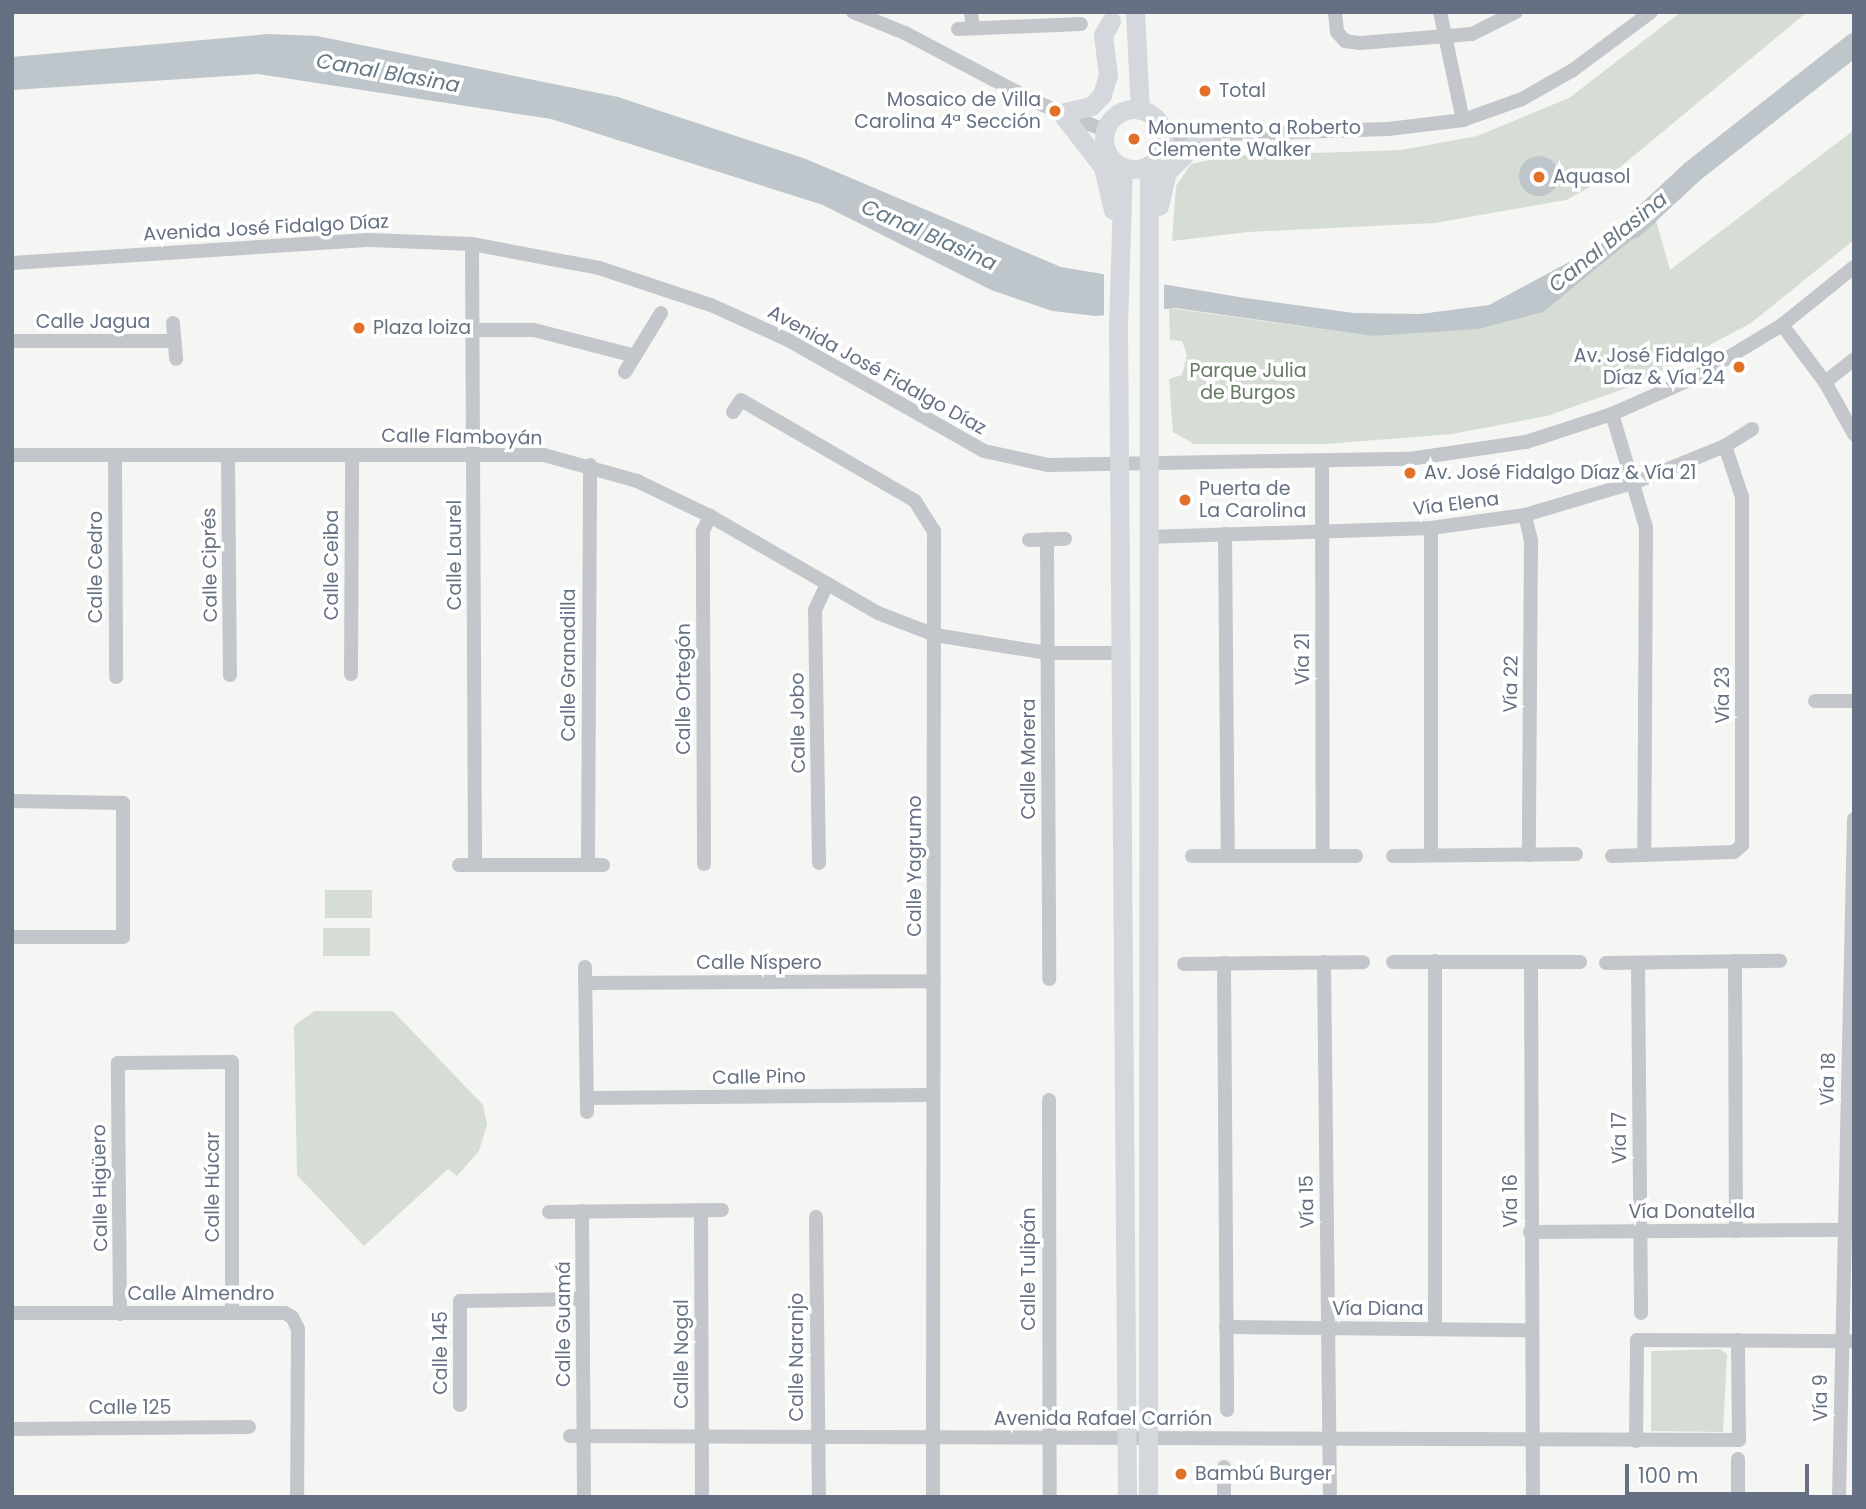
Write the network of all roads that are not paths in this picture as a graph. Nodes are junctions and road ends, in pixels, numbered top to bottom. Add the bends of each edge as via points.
1 (853, 12) edge
2 (971, 12) edge
3 (1135, 12) edge
4 (1440, 12) edge
5 (1517, 12) edge
6 (1651, 12) edge
7 (1335, 16) edge
8 (1110, 17) edge
9 (1081, 24) dead end
10 (1442, 38) junction
11 (1140, 110) junction
12 (1061, 113) junction
13 (1119, 114) junction
14 (1463, 120) junction
15 (1106, 131) junction
16 (1205, 134) junction
17 (1163, 135) junction
18 (1149, 165) junction
19 (1123, 167) junction
20 (472, 244) junction
21 (1119, 244) junction
22 (1153, 252) junction
23 (12, 263) edge
24 (1854, 267) edge
25 (661, 313) dead end
26 (173, 324) dead end
27 (1782, 325) junction
28 (472, 330) junction
29 (12, 341) edge
30 (174, 341) junction
31 (635, 356) junction
32 (176, 359) dead end
33 (1854, 359) edge
34 (625, 372) dead end
35 (1825, 382) junction
36 (737, 406) dead end
37 (1612, 414) junction
38 (1752, 429) dead end
39 (1854, 434) edge
40 (1725, 446) junction
41 (12, 455) edge
42 (228, 455) junction
43 (352, 455) junction
44 (473, 455) junction
45 (115, 456) junction
46 (1322, 462) junction
47 (1119, 465) junction
48 (1149, 465) junction
49 (590, 466) junction
50 (1636, 482) junction
51 (1525, 515) junction
52 (710, 516) junction
53 (1431, 528) junction
54 (1322, 532) junction
55 (1225, 534) junction
56 (1147, 537) junction
57 (1047, 539) junction
58 (1065, 539) dead end
59 (1029, 540) dead end
60 (827, 584) junction
61 (935, 635) junction
62 (1048, 653) junction
63 (1119, 653) junction
64 (351, 674) dead end
65 (230, 675) dead end
66 (116, 677) dead end
67 (1815, 701) dead end
68 (1854, 701) edge
69 (12, 800) edge
70 (1854, 819) edge
71 (1576, 854) dead end
72 (1227, 855) junction
73 (1323, 855) junction
74 (1431, 855) junction
75 (1529, 855) junction
76 (1644, 855) junction
77 (1192, 856) dead end
78 (1356, 856) dead end
79 (1393, 856) dead end
80 (1612, 856) dead end
81 (819, 863) dead end
82 (704, 864) dead end
83 (459, 865) dead end
84 (475, 865) junction
85 (12, 937) edge
86 (1435, 961) junction
87 (1735, 961) junction
88 (1780, 961) dead end
89 (1324, 962) junction
90 (1363, 962) dead end
91 (1393, 962) dead end
92 (1531, 962) junction
93 (1580, 962) dead end
94 (1224, 963) junction
95 (1606, 963) dead end
96 (1639, 963) junction
97 (1184, 964) dead end
98 (585, 967) dead end
99 (1049, 979) dead end
100 (934, 981) junction
101 (585, 983) junction
102 (232, 1062) joint
103 (932, 1095) junction
104 (1049, 1100) dead end
105 (701, 1210) junction
106 (722, 1210) dead end
107 (582, 1211) junction
108 (549, 1212) dead end
109 (816, 1217) dead end
110 (1848, 1230) edge
111 (1640, 1231) junction
112 (1736, 1231) junction
113 (1530, 1232) junction
114 (582, 1299) junction
115 (1641, 1312) dead end
116 (12, 1313) edge
117 (232, 1313) junction
118 (120, 1314) junction
119 (1226, 1327) junction
120 (1435, 1328) junction
121 (1327, 1329) junction
122 (1531, 1330) junction
123 (1738, 1340) junction
124 (1847, 1341) edge
125 (460, 1405) dead end
126 (1227, 1410) dead end
127 (249, 1427) dead end
128 (12, 1429) edge
129 (577, 1436) junction
130 (1127, 1437) junction
131 (1148, 1437) junction
132 (702, 1438) junction
133 (1049, 1438) junction
134 (817, 1439) junction
135 (933, 1439) junction
136 (1531, 1440) junction
137 (1329, 1441) junction
138 (1636, 1441) junction
139 (1847, 1449) edge
140 (1738, 1460) dead end
141 (1224, 1467) dead end
142 (297, 1497) edge
143 (584, 1497) edge
144 (702, 1497) edge
145 (819, 1497) edge
146 (933, 1497) edge
147 (1050, 1497) edge
148 (1127, 1497) edge
149 (1148, 1497) edge
150 (1224, 1497) edge
151 (1329, 1497) edge
152 (1533, 1497) edge
153 (1738, 1497) edge
154 (1839, 1497) edge

1 - 12 street via 905,33
2 - 9 street via 965,29
3 - 11 main road
4 - 10 street
5 - 10 street via 1472,34
6 - 14 street via 1573,70 1522,99
7 - 10 street via 1337,32 1345,41
8 - 12 main road via 1103,35 1108,75 1102,95 1091,106
8 - 13 main road
10 - 14 street
11 - 13 main road
11 - 17 main road via 1154,118
12 - 15 street
12 - 21 main road via 1103,167
13 - 15 main road
14 - 16 street via 1388,129
15 - 19 main road via 1107,152
16 - 17 street
16 - 22 main road via 1164,180
17 - 18 main road via 1161,153
18 - 19 main road
18 - 22 main road
19 - 21 main road via 1124,227
20 - 23 street, Avenida José Fidalgo Díaz via 370,240
20 - 28 street, Calle Laurel
20 - 47 street, Avenida José Fidalgo Díaz via 599,268 711,306 788,340 984,451 1048,465
21 - 47 main road
22 - 48 main road via 1156,267 1148,284 1147,323
24 - 27 street, Avenida José Fidalgo Díaz
25 - 31 street
26 - 30 street
27 - 35 street
27 - 37 street, Avenida José Fidalgo Díaz via 1696,377
28 - 31 street via 534,330
28 - 44 street, Calle Laurel
29 - 30 street, Calle Jagua
30 - 32 street
31 - 34 street
33 - 35 street
35 - 39 street
36 - 61 street, Calle Yagrumo via 915,501 928,515 934,531
37 - 46 street, Avenida José Fidalgo Díaz via 1497,448 1409,459
37 - 50 street
38 - 40 street, Vía Elena
40 - 50 street, Vía Elena
40 - 76 street, Vía 23 via 1742,497 1742,845 1734,852
41 - 45 street, Calle Flamboyán
42 - 43 street, Calle Flamboyán
42 - 45 street, Calle Flamboyán
42 - 65 street, Calle Ciprés
43 - 44 street, Calle Flamboyán
43 - 64 street, Calle Ceiba
44 - 49 street, Calle Flamboyán via 544,455
44 - 84 street, Calle Laurel
45 - 66 street, Calle Cedro
46 - 48 street, Avenida José Fidalgo Díaz
46 - 54 street, Vía 21
47 - 48 street, Avenida José Fidalgo Díaz
47 - 63 main road
48 - 56 main road
49 - 52 street, Calle Flamboyán via 637,481
49 - 84 street, Calle Granadilla via 595,865
50 - 51 street, Vía Elena
50 - 76 street via 1646,527
51 - 53 street, Vía Elena
51 - 75 street, Vía 22 via 1531,540
52 - 60 street, Calle Flamboyán
52 - 82 street, Calle Ortegón via 703,531
53 - 54 street, Vía Elena
53 - 74 street
54 - 55 street, Vía Elena
54 - 73 street, Vía 21
55 - 56 street, Vía Elena
55 - 72 street
56 - 131 main road
57 - 58 street
57 - 59 street
57 - 62 street, Calle Morera
60 - 61 street, Calle Flamboyán via 878,613
60 - 81 street, Calle Jobo via 816,610
61 - 62 street, Calle Flamboyán
61 - 100 street, Calle Yagrumo
62 - 63 street, Calle Flamboyán
62 - 99 street, Calle Morera
63 - 130 main road
67 - 68 street
69 - 85 street via 123,803 123,937
70 - 110 street, Vía 18
71 - 75 street
72 - 73 street
72 - 77 street
73 - 78 street
74 - 75 street
74 - 79 street
76 - 80 street, Vía 23
83 - 84 street
86 - 91 street
86 - 92 street
86 - 120 street
87 - 88 street
87 - 96 street
87 - 112 street
89 - 90 street
89 - 94 street
89 - 121 street, Vía 15
92 - 93 street
92 - 113 street, Vía 16
94 - 97 street
94 - 119 street
95 - 96 street
96 - 111 street, Vía 17
98 - 101 street
100 - 101 street, Calle Níspero
100 - 103 street, Calle Yagrumo
101 - 103 street, Calle Pino via 587,1105
102 - 117 street, Calle Húcar
102 - 118 street, Calle Higüero via 118,1063
103 - 135 street, Calle Yagrumo
104 - 133 street, Calle Tulipán
105 - 106 street
105 - 107 street
105 - 132 street, Calle Nogal
107 - 108 street
107 - 114 street, Calle Guamá
109 - 134 street, Calle Naranjo
110 - 112 street, Vía Donatella
110 - 124 street, Vía 18
111 - 112 street, Vía Donatella
111 - 113 street, Vía Donatella
111 - 115 street, Vía 17
113 - 122 street, Vía 16
114 - 125 street, Calle 145 via 460,1301
114 - 129 street, Calle Guamá
116 - 118 street, Calle Almendro
117 - 118 street, Calle Almendro
117 - 142 street, Calle Almendro via 285,1313 298,1329
119 - 121 street, Vía Diana
119 - 126 street
120 - 121 street, Vía Diana
120 - 122 street, Vía Diana
121 - 137 street, Vía 15
122 - 136 street, Vía 16
123 - 124 street
123 - 138 street via 1637,1340
123 - 138 street, Avenida Rafael Carrión via 1739,1440
124 - 139 street, Vía 9
127 - 128 street, Calle 125
129 - 132 street, Avenida Rafael Carrión
129 - 143 street, Calle Guamá
130 - 131 street, Avenida Rafael Carrión
130 - 133 street, Avenida Rafael Carrión
130 - 148 main road
131 - 137 street, Avenida Rafael Carrión
131 - 149 main road
132 - 134 street, Avenida Rafael Carrión
132 - 144 street, Calle Nogal
133 - 135 street, Avenida Rafael Carrión
133 - 147 street, Calle Tulipán
134 - 135 street, Avenida Rafael Carrión
134 - 145 street, Calle Naranjo
135 - 146 street, Calle Yagrumo
136 - 137 street, Avenida Rafael Carrión
136 - 138 street, Avenida Rafael Carrión
136 - 152 street, Vía 16
137 - 151 street, Vía 15
139 - 154 street, Vía 9
140 - 153 street
141 - 150 street

